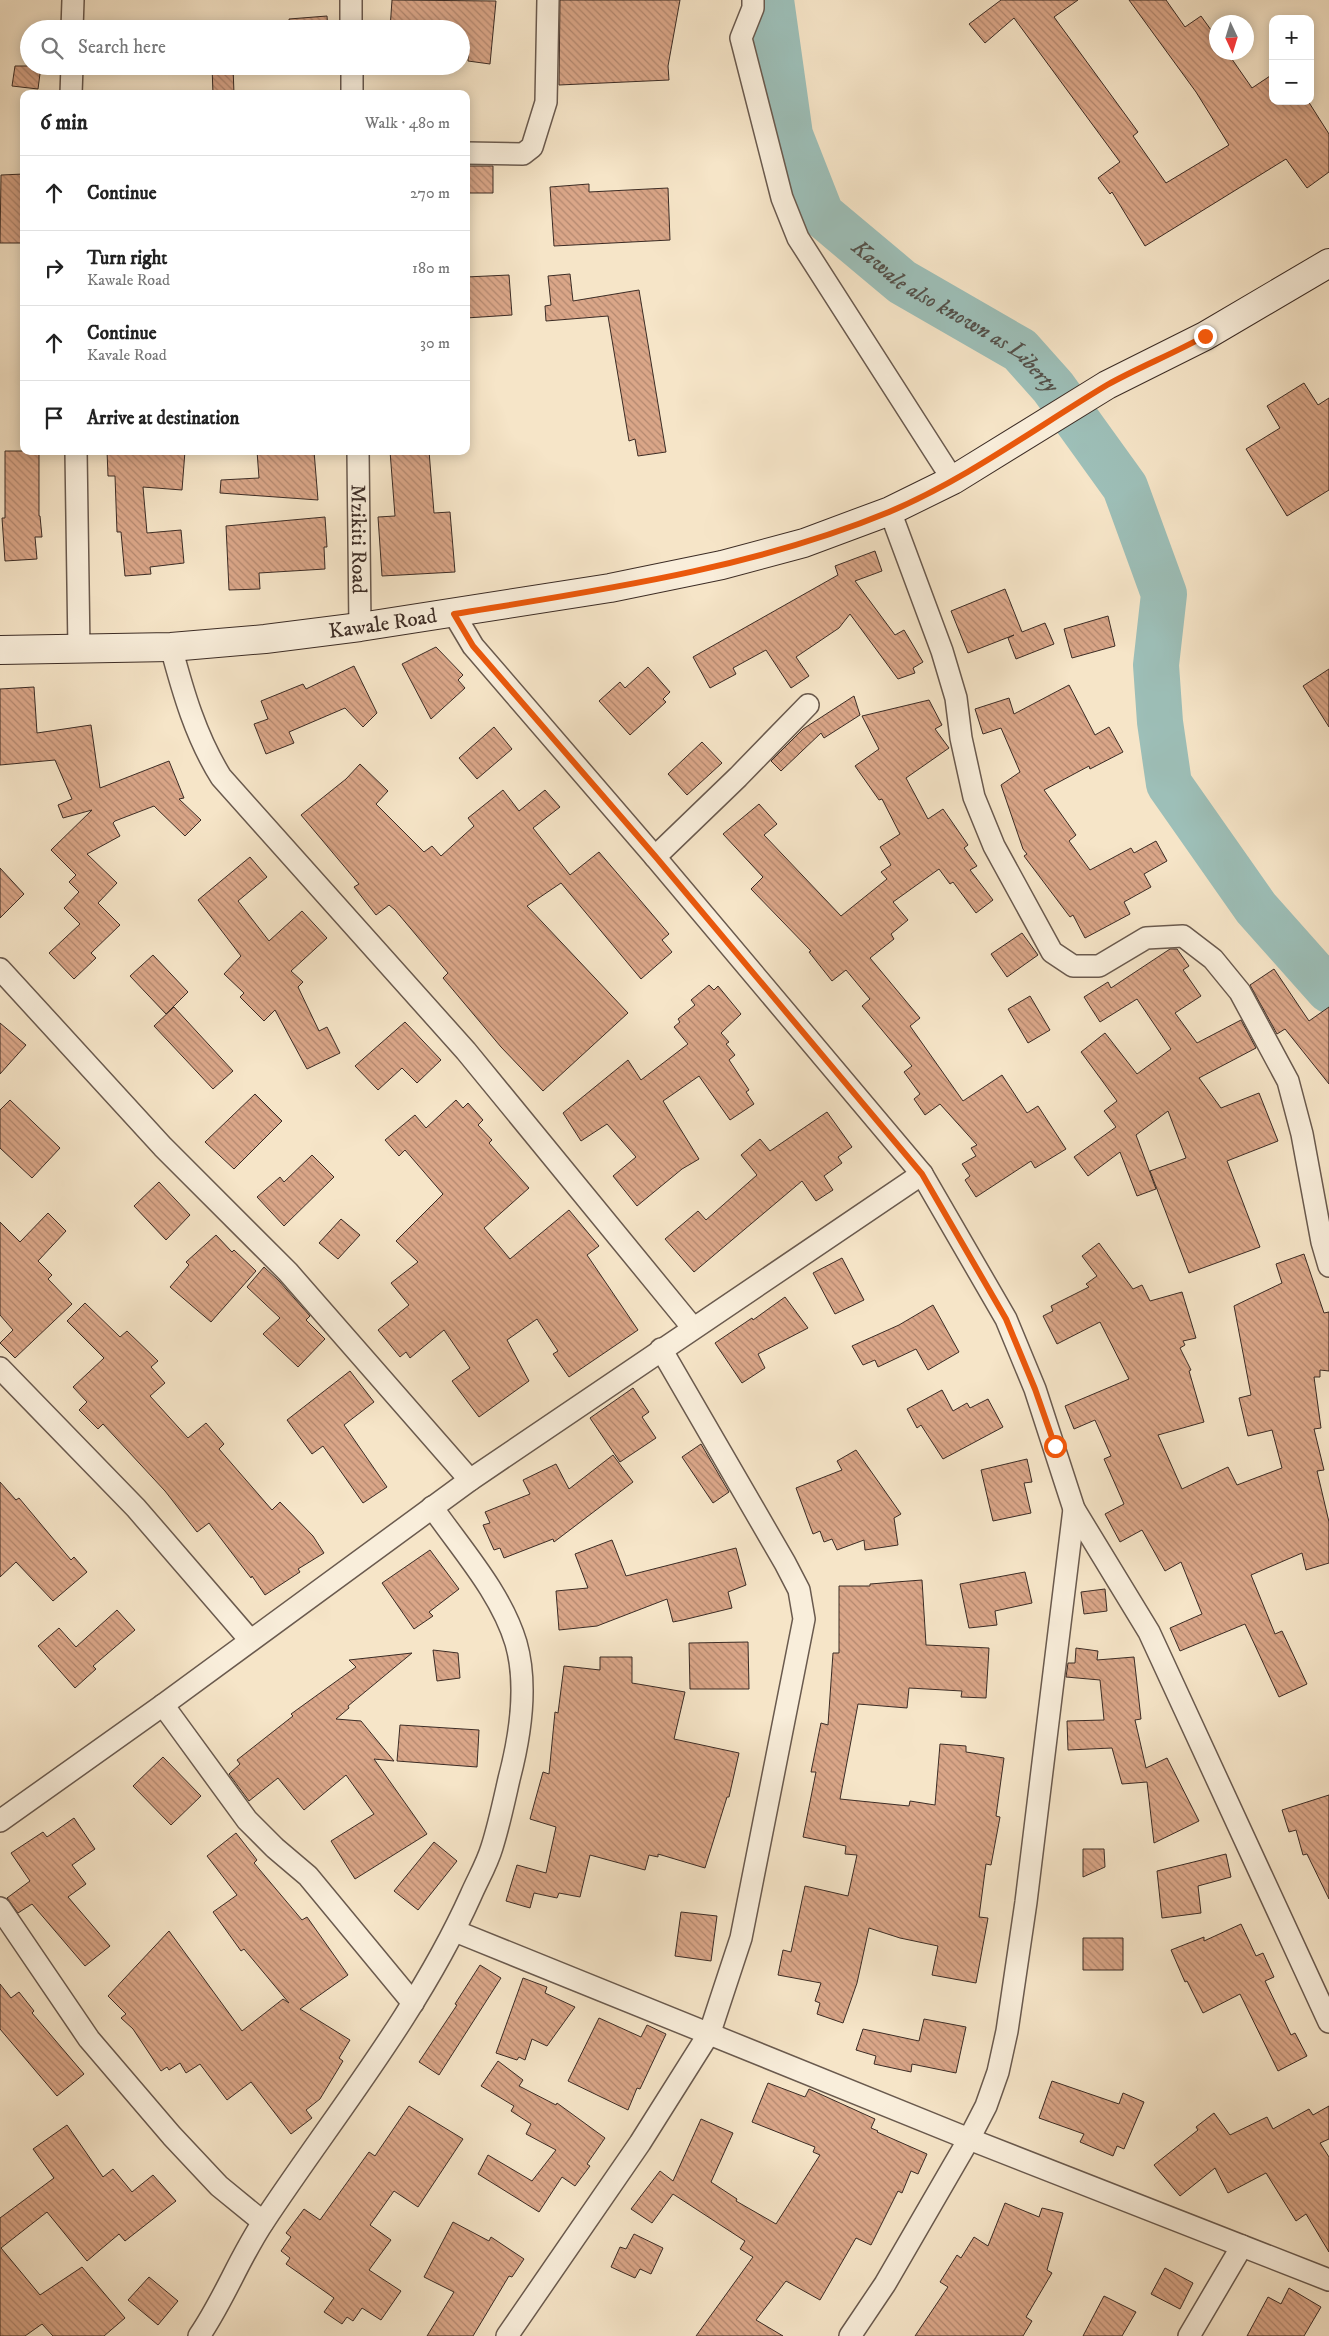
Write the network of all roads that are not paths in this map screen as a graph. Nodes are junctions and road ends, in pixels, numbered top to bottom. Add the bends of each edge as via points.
1 (72, 0) edge
2 (351, 0) edge
3 (548, 0) edge
4 (753, 0) edge
5 (72, 20) edge
6 (351, 20) edge
7 (72, 75) edge
8 (352, 75) edge
9 (71, 90) edge
10 (352, 90) edge
11 (470, 153) edge
12 (1329, 263) edge
13 (76, 455) edge
14 (358, 455) edge
15 (953, 480) junction
16 (890, 512) junction
17 (454, 614) junction
18 (360, 627) junction
19 (171, 646) junction
20 (0, 650) edge
21 (79, 650) junction
22 (808, 705) dead end
23 (655, 856) junction
24 (0, 969) edge
25 (922, 1174) junction
26 (1329, 1266) edge
27 (693, 1328) junction
28 (661, 1349) junction
29 (0, 1368) edge
30 (470, 1480) junction
31 (432, 1508) junction
32 (1074, 1509) junction
33 (250, 1640) junction
34 (163, 1705) junction
35 (0, 1821) edge
36 (0, 1908) edge
37 (455, 1931) junction
38 (413, 2003) junction
39 (1329, 2022) edge
40 (710, 2032) junction
41 (969, 2139) junction
42 (263, 2222) junction
43 (1242, 2246) junction
44 (1329, 2280) edge
45 (198, 2336) edge
46 (506, 2336) edge
47 (850, 2336) edge
48 (1189, 2336) edge

1 - 5 street
2 - 6 street
3 - 11 street via 546,102 532,147 523,154
4 - 15 street via 741,38 743,51 782,198 798,238
7 - 9 street
8 - 10 street
12 - 15 street, Kawale Road via 1205,336 1107,385
13 - 21 street
14 - 18 street, Mzikiti Road
15 - 16 street, Kawale Road
16 - 17 street, Kawale Road via 804,543 722,565
16 - 26 street via 945,660 956,698 974,797 994,846 1052,952 1072,966 1099,966 1146,938 1183,936 1213,959 1240,992 1288,1081
17 - 18 street, Kawale Road
17 - 23 street via 473,646
18 - 19 street, Kawale Road
19 - 21 street, Kawale Road
19 - 27 street via 181,687 197,730 221,777 466,1051
20 - 21 street, Kawale Road
22 - 23 street
23 - 25 street
24 - 30 street via 163,1147 288,1272
25 - 27 street
25 - 32 street via 1006,1319 1035,1389
27 - 28 street
28 - 30 street
28 - 40 street via 785,1563 798,1590 804,1619 741,1938
29 - 33 street via 136,1508
30 - 31 street
31 - 33 street
31 - 37 street via 502,1606 516,1645 521,1678 516,1753 492,1848
32 - 39 street via 1149,1632
32 - 41 street via 1026,1902 1006,2031 998,2072
33 - 34 street
34 - 35 street
34 - 38 street via 247,1820 308,1876
36 - 42 street via 89,2038 172,2136 212,2178
37 - 38 street
37 - 40 street
38 - 42 street
40 - 41 street
40 - 46 street via 640,2144
41 - 43 street
41 - 47 street via 885,2284
42 - 45 street
43 - 44 street
43 - 48 street

